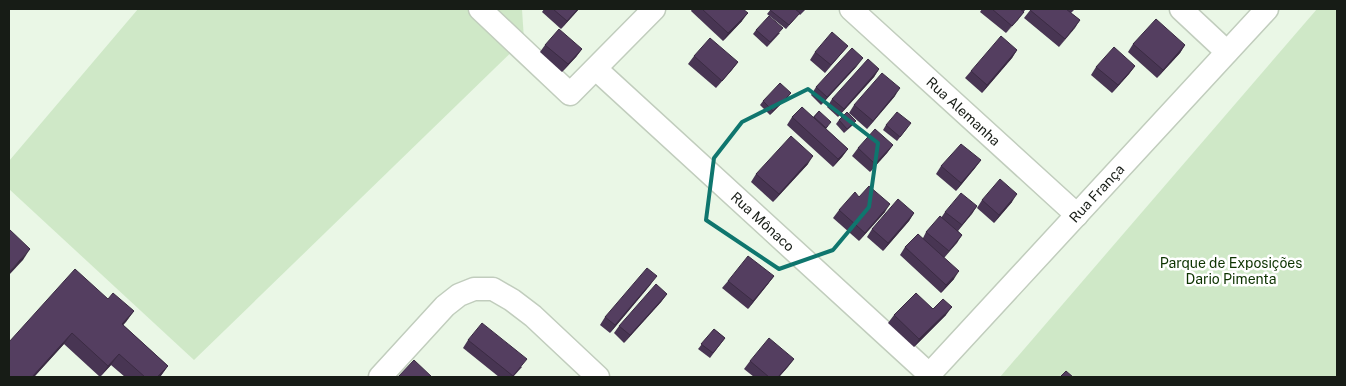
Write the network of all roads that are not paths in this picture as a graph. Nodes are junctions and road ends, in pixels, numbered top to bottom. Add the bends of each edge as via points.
1 (480, 9) edge
2 (654, 9) edge
3 (851, 9) edge
4 (1181, 9) edge
5 (1266, 9) edge
6 (1227, 52) junction
7 (596, 70) junction
8 (1077, 214) junction
9 (929, 376) edge
10 (380, 377) edge
11 (598, 377) edge

1 - 7 street via 570,94
2 - 7 street
3 - 8 street, Rua Alemanha
4 - 6 street
5 - 6 street, Rua França
6 - 8 street, Rua França
7 - 9 street, Rua Mônaco
8 - 9 street, Rua França
10 - 11 street via 446,306 459,295 474,289 493,289 512,300

